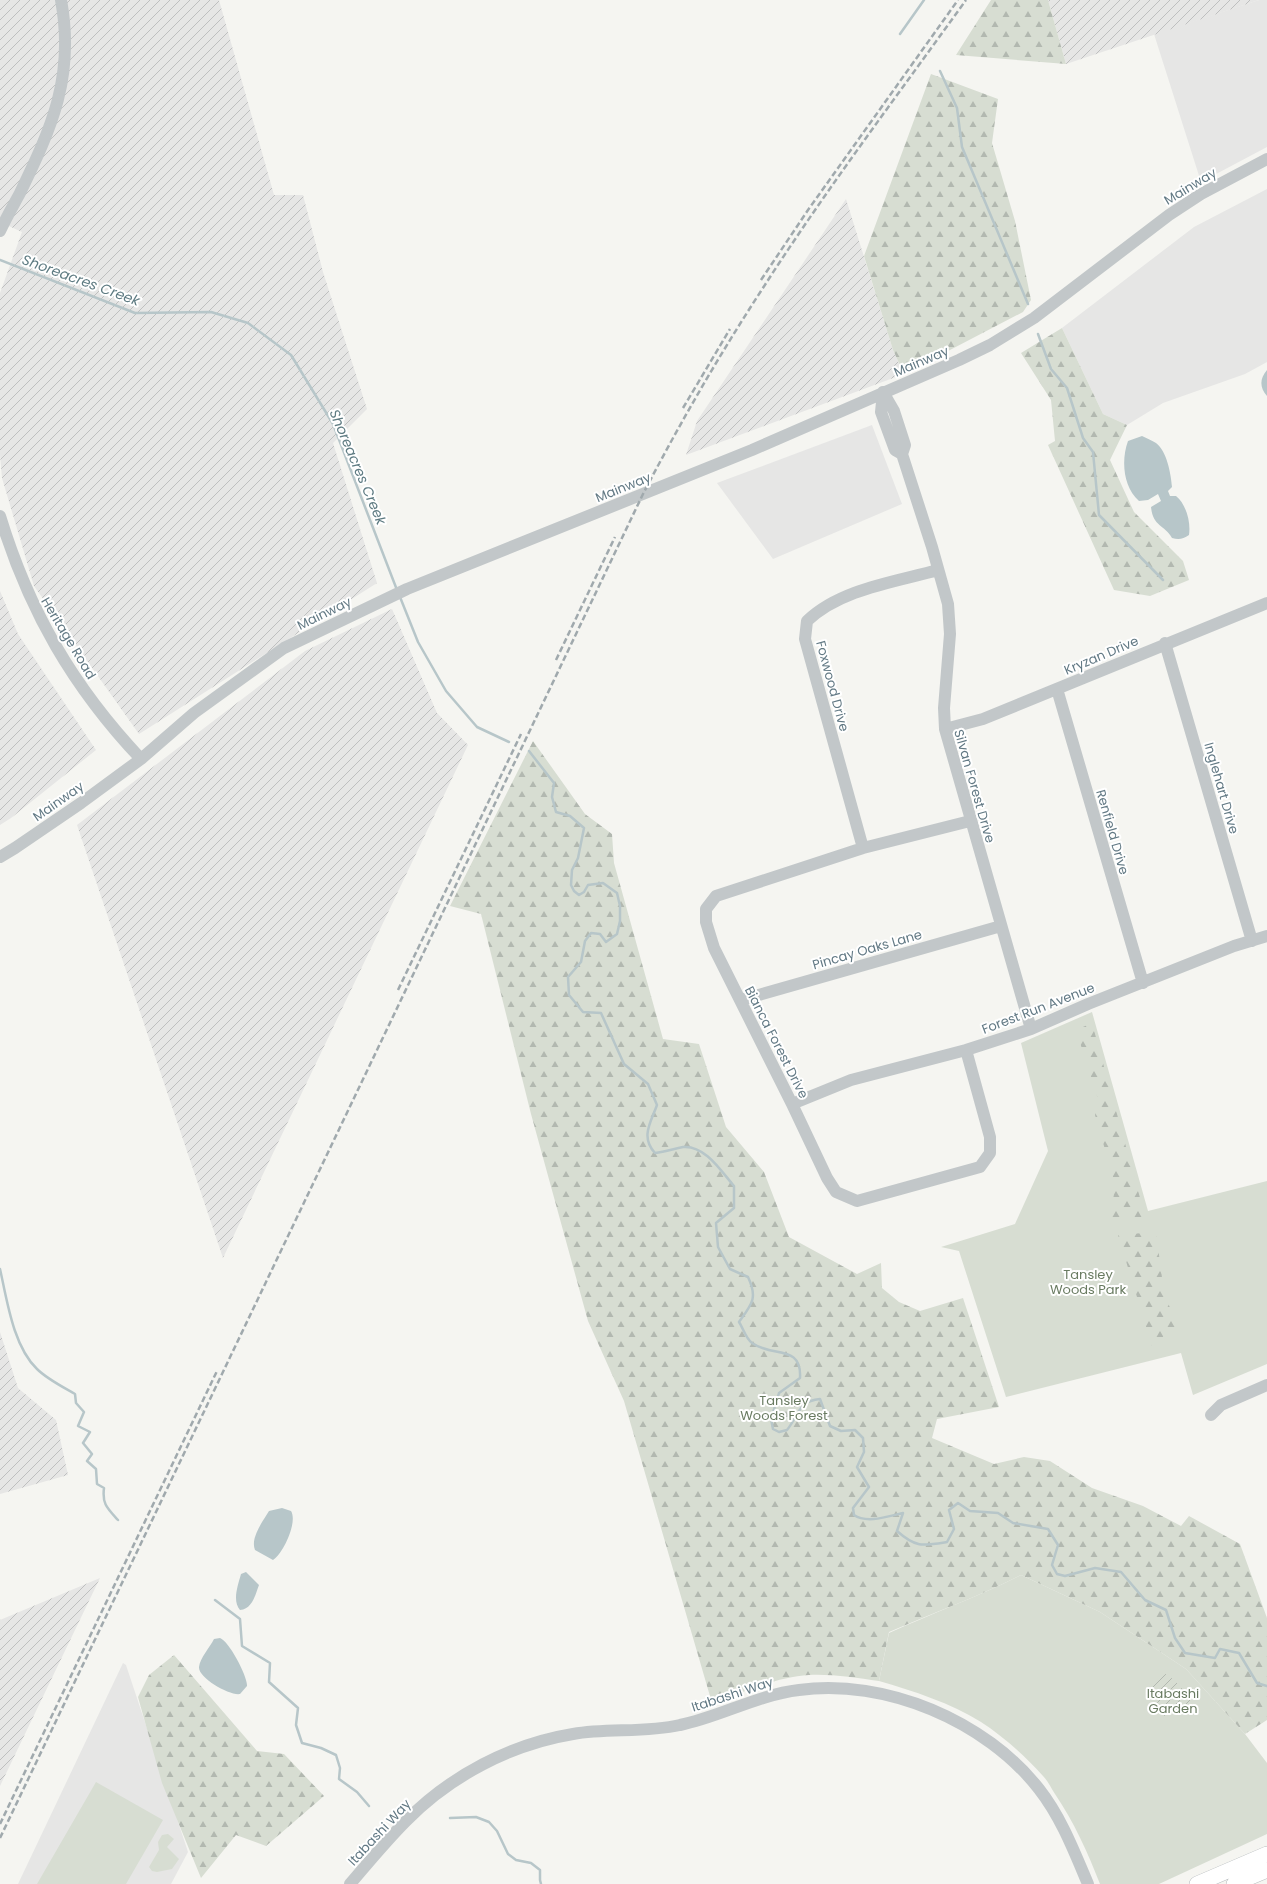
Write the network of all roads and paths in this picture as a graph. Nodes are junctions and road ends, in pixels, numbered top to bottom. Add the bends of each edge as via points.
1 (61, 0) edge
2 (1267, 159) edge
3 (1, 228) edge
4 (884, 392) junction
5 (0, 516) edge
6 (938, 570) junction
7 (1267, 602) edge
8 (1165, 643) junction
9 (1057, 689) junction
10 (944, 729) junction
11 (141, 759) junction
12 (970, 821) junction
13 (863, 848) junction
14 (0, 857) edge
15 (1001, 926) junction
16 (1267, 936) edge
17 (1252, 941) junction
18 (1143, 983) junction
19 (740, 1000) junction
20 (1031, 1029) junction
21 (966, 1050) junction
22 (792, 1104) junction
23 (1267, 1385) edge
24 (1211, 1415) dead end
25 (1267, 1854) edge
26 (1267, 1870) edge
27 (350, 1884) edge
28 (1088, 1884) edge
29 (1197, 1884) edge
30 (1234, 1884) edge

1 - 3 street via 65,41 64,76 59,101 33,165
2 - 4 street, Mainway via 1201,194 1169,215 1034,318 959,360
4 - 6 street, Silvan Forest Drive via 881,412 895,450 902,454
4 - 11 street, Mainway via 752,450 407,589 284,648 194,713
5 - 11 street, Heritage Road via 28,596 49,635 101,714
6 - 10 street, Silvan Forest Drive via 948,604 950,627
6 - 13 street, Foxwood Drive via 848,595 819,609 807,621 805,639
7 - 8 street, Kryzan Drive
8 - 9 street, Kryzan Drive
8 - 17 street, Inglehart Drive
9 - 10 street, Kryzan Drive via 983,719
9 - 18 street, Renfield Drive
10 - 12 street, Silvan Forest Drive
11 - 14 street, Mainway
12 - 13 street, Bianca Forest Drive
12 - 15 street, Silvan Forest Drive
13 - 19 street, Bianca Forest Drive via 716,896 706,909 706,922 714,948
15 - 19 street, Pincay Oaks Lane
15 - 20 street, Silvan Forest Drive
16 - 17 street, Forest Run Avenue
17 - 18 street, Forest Run Avenue
18 - 20 street, Forest Run Avenue
19 - 22 street, Bianca Forest Drive
20 - 21 street, Forest Run Avenue
21 - 22 street, Forest Run Avenue via 851,1080
21 - 22 street, Bianca Forest Drive via 990,1137 990,1153 980,1167 858,1201 836,1192
23 - 24 street via 1221,1404
25 - 29 main road
26 - 30 main road
27 - 28 street, Itabashi Way via 407,1820 438,1793 481,1766 509,1753 574,1734 678,1726 777,1693 822,1688 863,1690 904,1701 951,1719 989,1740 1023,1770 1046,1799 1072,1846

